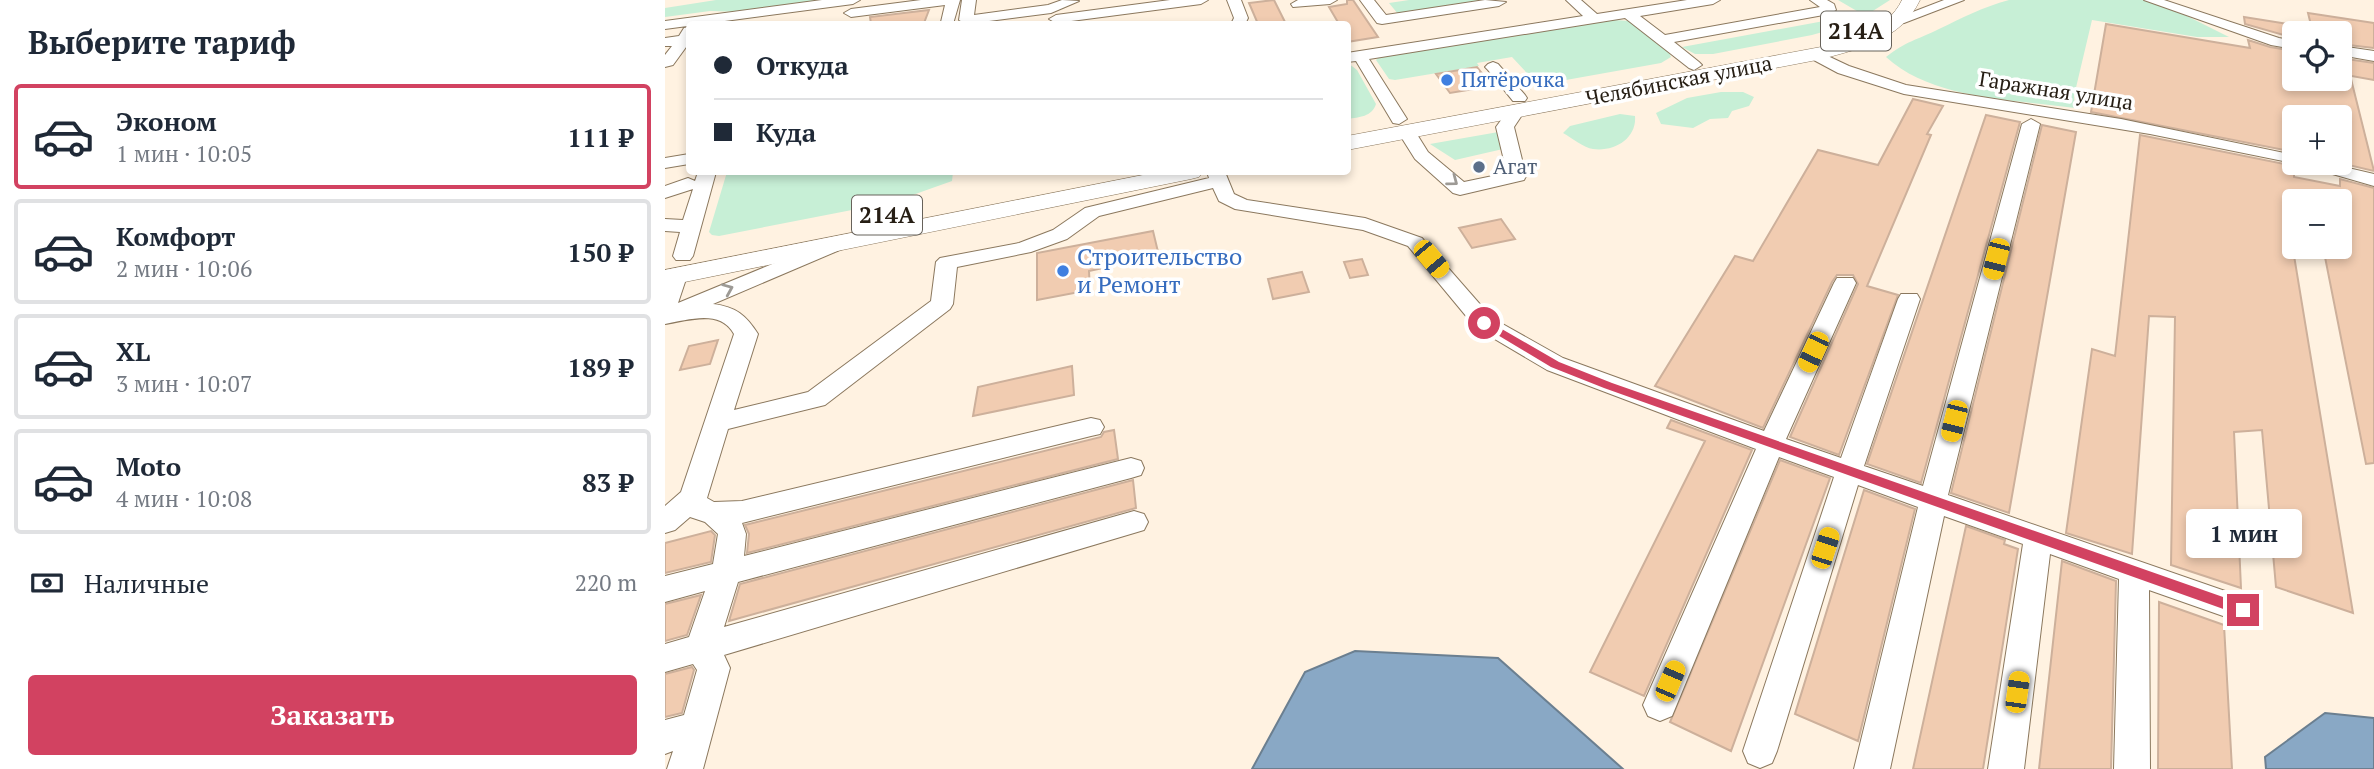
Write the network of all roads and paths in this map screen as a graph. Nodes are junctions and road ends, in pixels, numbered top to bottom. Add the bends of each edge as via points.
1 (969, 0) edge
2 (1076, 0) edge
3 (1201, 0) edge
4 (1234, 0) edge
5 (1330, 0) edge
6 (1367, 0) edge
7 (1496, 0) edge
8 (1573, 0) edge
9 (1713, 0) edge
10 (1817, 0) edge
11 (1902, 0) edge
12 (1911, 0) edge
13 (1957, 0) edge
14 (2151, 0) edge
15 (1299, 6) edge
16 (850, 12) edge
17 (1054, 13) edge
18 (1629, 14) junction
19 (1594, 19) junction
20 (966, 20) junction
21 (1899, 20) junction
22 (736, 21) edge
23 (948, 21) edge
24 (957, 21) edge
25 (1240, 21) edge
26 (665, 25) edge
27 (686, 28) edge
28 (686, 32) edge
29 (686, 36) edge
30 (1663, 40) junction
31 (665, 42) edge
32 (2282, 43) edge
33 (1808, 50) junction
34 (2352, 53) edge
35 (2374, 56) edge
36 (1354, 57) edge
37 (665, 62) edge
38 (1694, 65) junction
39 (1493, 67) dead end
40 (1517, 105) junction
41 (2031, 124) dead end
42 (1403, 126) junction
43 (1351, 128) edge
44 (1351, 142) edge
45 (2282, 157) edge
46 (686, 160) edge
47 (665, 163) edge
48 (2352, 174) edge
49 (705, 175) edge
50 (1101, 175) edge
51 (1168, 175) edge
52 (1218, 176) edge
53 (694, 178) edge
54 (2374, 180) edge
55 (1059, 189) junction
56 (666, 196) edge
57 (678, 225) edge
58 (847, 240) junction
59 (672, 267) edge
60 (1845, 284) dead end
61 (1909, 299) dead end
62 (665, 307) edge
63 (665, 317) edge
64 (720, 422) junction
65 (1091, 426) dead end
66 (1770, 444) junction
67 (1131, 467) dead end
68 (1849, 472) junction
69 (1933, 501) junction
70 (704, 506) junction
71 (665, 522) edge
72 (1134, 522) dead end
73 (2038, 538) junction
74 (2134, 572) junction
75 (725, 573) junction
76 (665, 589) edge
77 (2243, 610) dead end
78 (701, 648) junction
79 (665, 658) edge
80 (1660, 705) dead end
81 (681, 732) edge
82 (1760, 751) dead end
83 (685, 769) edge
84 (1872, 769) edge
85 (2007, 769) edge
86 (2132, 769) edge

1 - 20 street
2 - 17 street
3 - 17 street
4 - 25 street
5 - 15 street
6 - 7 street via 1383,20 1499,2
8 - 19 street
9 - 18 street
10 - 30 street via 1829,10
11 - 33 main road, Челябинская улица / 214А via 1888,17
12 - 21 main road
13 - 21 street
14 - 32 street
16 - 22 street via 838,3
16 - 23 street via 953,1
17 - 20 street
18 - 19 street
18 - 30 street
19 - 36 street
20 - 24 street
21 - 33 main road, Челябинская улица via 1858,42
26 - 27 street
28 - 31 street
29 - 37 street
30 - 38 street
33 - 38 main road, Челябинская улица / 214А
33 - 40 main road, Челябинская улица
33 - 45 street, Гаражная улица via 1872,80 1917,91 2133,125
34 - 35 street
36 - 42 street
38 - 40 main road, Челябинская улица / 214А
39 - 40 street
40 - 42 main road, Челябинская улица
42 -> 40 street via 1421,155 1460,189 1517,176 1505,127
41 - 69 street
42 - 43 main road, Челябинская улица
42 - 44 main road, Челябинская улица
46 - 47 street
48 - 54 street
49 - 57 street
50 - 55 main road, 214А
51 - 55 main road
52 - 64 street via 1092,212 1080,225 1033,247 947,262 942,304 816,399
52 - 66 street via 1226,197 1242,205 1364,223 1415,242 1484,323 1555,365
53 - 56 street
53 - 57 street
55 - 58 main road
55 - 59 main road, 214А
57 - 59 street
58 - 59 main road
63 -> 58 street
59 - 62 street
60 - 66 street
61 - 68 street
63 - 64 street via 710,312 733,315 741,322 746,334
64 - 70 street
65 - 70 street via 742,512
66 - 68 street
66 - 80 street
67 - 75 street
68 - 69 street
68 - 82 street
69 - 73 street
69 - 84 street
70 - 71 street
70 - 75 street via 727,524 732,534
72 - 78 street
73 - 74 street
73 - 85 street
74 - 77 street
74 - 86 street
75 - 76 street
75 - 78 street
78 - 79 street
78 - 81 street via 714,668
81 - 83 street

